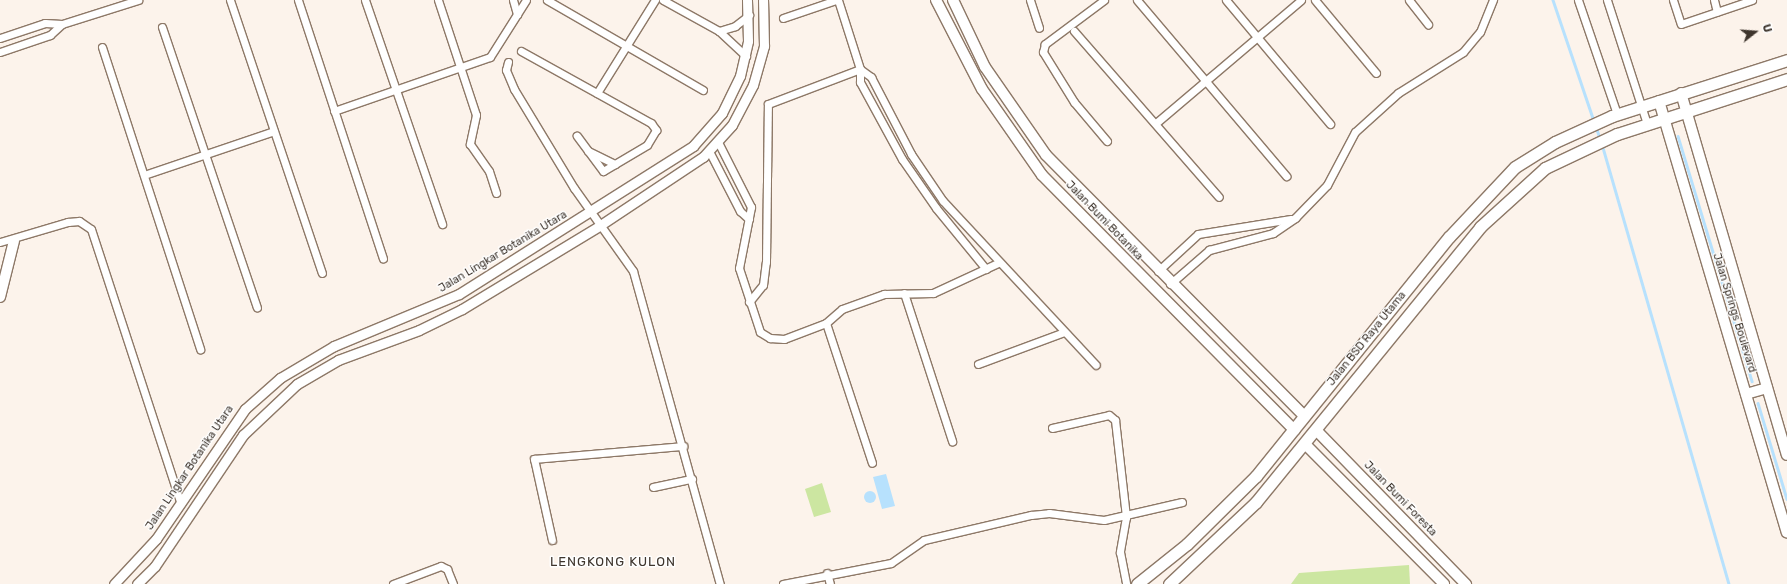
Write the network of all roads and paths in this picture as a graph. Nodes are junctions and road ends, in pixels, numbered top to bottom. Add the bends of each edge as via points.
1 (138, 0) edge
2 (230, 0) edge
3 (298, 0) edge
4 (365, 0) edge
5 (438, 0) edge
6 (513, 0) edge
7 (526, 0) edge
8 (547, 0) edge
9 (655, 0) edge
10 (664, 0) edge
11 (746, 0) edge
12 (763, 0) edge
13 (837, 0) edge
14 (936, 0) edge
15 (953, 0) edge
16 (1030, 0) edge
17 (1104, 0) edge
18 (1137, 0) edge
19 (1226, 0) edge
20 (1301, 0) edge
21 (1315, 0) edge
22 (1409, 0) edge
23 (1493, 0) edge
24 (1578, 0) edge
25 (1607, 0) edge
26 (1673, 0) edge
27 (1714, 0) edge
28 (1752, 0) edge
29 (1717, 12) junction
30 (517, 14) junction
31 (749, 15) junction
32 (783, 18) dead end
33 (62, 24) junction
34 (1428, 24) dead end
35 (162, 28) dead end
36 (1039, 28) dead end
37 (21, 31) junction
38 (718, 31) junction
39 (1074, 31) dead end
40 (0, 38) edge
41 (1258, 38) junction
42 (25, 44) junction
43 (626, 46) junction
44 (102, 47) dead end
45 (521, 51) dead end
46 (0, 52) edge
47 (746, 56) junction
48 (1787, 60) edge
49 (508, 62) dead end
50 (461, 69) junction
51 (860, 69) junction
52 (1376, 73) dead end
53 (1787, 79) edge
54 (1205, 81) junction
55 (703, 90) dead end
56 (396, 91) junction
57 (597, 93) junction
58 (1681, 93) junction
59 (1659, 101) junction
60 (1641, 107) junction
61 (334, 111) junction
62 (1686, 111) junction
63 (1614, 115) junction
64 (1664, 119) junction
65 (1156, 123) junction
66 (1330, 124) dead end
67 (1647, 124) junction
68 (274, 131) junction
69 (577, 136) dead end
70 (1033, 139) junction
71 (1107, 141) dead end
72 (718, 142) junction
73 (1021, 149) junction
74 (587, 150) junction
75 (709, 151) junction
76 (205, 155) junction
77 (615, 164) junction
78 (144, 176) junction
79 (1286, 176) dead end
80 (496, 192) dead end
81 (1219, 197) dead end
82 (590, 212) junction
83 (1295, 218) junction
84 (749, 219) junction
85 (442, 224) dead end
86 (599, 226) junction
87 (14, 241) junction
88 (0, 242) edge
89 (383, 258) dead end
90 (998, 263) junction
91 (986, 269) junction
92 (1158, 271) junction
93 (322, 273) dead end
94 (1170, 284) junction
95 (904, 293) junction
96 (0, 297) edge
97 (749, 302) junction
98 (257, 307) dead end
99 (414, 315) junction
100 (826, 323) junction
101 (419, 330) junction
102 (1064, 332) junction
103 (200, 349) dead end
104 (978, 364) dead end
105 (1096, 365) dead end
106 (1767, 388) junction
107 (1746, 394) junction
108 (1304, 416) junction
109 (1052, 428) dead end
110 (1294, 430) junction
111 (1317, 431) junction
112 (952, 441) dead end
113 (683, 446) junction
114 (1306, 446) junction
115 (1787, 455) edge
116 (872, 463) dead end
117 (692, 479) junction
118 (653, 488) dead end
119 (1182, 502) dead end
120 (181, 504) junction
121 (1126, 517) junction
122 (1787, 532) edge
123 (552, 540) dead end
124 (827, 573) junction
125 (114, 584) edge
126 (137, 584) edge
127 (393, 584) edge
128 (453, 584) edge
129 (720, 584) edge
130 (783, 584) edge
131 (830, 584) edge
132 (1126, 584) edge
133 (1137, 584) edge
134 (1169, 584) edge
135 (1444, 584) edge
136 (1466, 584) edge

1 - 33 street
2 - 68 street
3 - 61 street
4 - 56 street
5 - 50 street
6 - 30 street
7 - 30 street
8 - 43 street
9 - 43 street
10 - 38 street
11 - 31 street, Jalan Lingkar Botanika Utara
12 - 72 street via 765,30 758,69 740,113
13 - 32 street
13 - 51 street
14 - 73 main road, Jalan Bumi Botanika via 982,89
15 - 70 main road, Jalan Bumi Botanika via 985,67
16 - 36 street
17 - 71 street via 1045,44 1043,52 1074,102
18 - 54 street
19 - 41 street
20 - 41 street
21 - 52 street
22 - 34 street
23 - 83 street via 1480,32 1463,52 1403,89 1355,132 1327,185
24 - 63 street
25 - 60 street
26 - 29 street via 1681,24
27 - 29 street
28 - 29 street
30 - 50 street via 490,58
31 - 38 street via 735,26
31 - 47 street, Jalan Lingkar Botanika Utara
33 - 37 street via 45,23
33 - 42 street via 50,35
35 - 76 street
37 - 40 street
37 - 42 street
38 - 47 street
39 - 65 street
41 - 54 street
41 - 66 street
42 - 46 street
43 - 55 street
43 - 57 street
44 - 78 street
45 - 57 street
47 - 82 street, Jalan Lingkar Botanika Utara via 722,113 700,139 677,158
48 - 58 main road, Jalan BSD Raya Utama
49 - 82 street via 506,70 514,89
50 - 56 street
50 - 80 street via 477,121 470,144 489,171
51 - 90 street via 871,77 911,154 943,201
51 - 91 street via 860,82 902,158 936,208
51 - 97 street via 768,104 766,262 763,285
53 - 62 main road, Jalan BSD Raya Utama
54 - 65 street
54 - 79 street
56 - 61 street
56 - 85 street
57 - 77 street via 651,123 656,130 647,145
58 - 59 main road, Jalan BSD Raya Utama
58 - 62 main road, Jalan Springs Boulevard
59 - 60 main road, Jalan BSD Raya Utama
59 - 64 main road, Jalan Springs Boulevard
60 - 63 main road, Jalan BSD Raya Utama
60 - 67 street
61 - 89 street
62 - 64 main road, Jalan BSD Raya Utama
62 - 106 main road, Jalan Springs Boulevard
63 - 108 main road, Jalan BSD Raya Utama via 1577,131 1533,155 1487,194
64 - 67 main road, Jalan BSD Raya Utama
64 - 107 main road, Jalan Springs Boulevard
65 - 81 street
67 - 111 main road, Jalan BSD Raya Utama via 1581,149 1545,168 1480,227
68 - 76 street
68 - 93 street
69 - 74 street
70 - 73 main road
70 - 92 main road, Jalan Bumi Botanika
72 - 75 street
72 - 84 street via 751,207
73 - 110 main road, Jalan Bumi Botanika via 1075,210
74 - 77 street
74 - 77 street via 603,172
75 - 84 street via 740,211
75 - 86 street via 688,169
76 - 78 street
76 - 98 street
78 - 103 street
82 - 86 street
82 - 99 street, Jalan Lingkar Botanika Utara via 459,294
83 - 92 street via 1198,234
83 - 94 street via 1273,232 1209,250
84 - 97 street via 739,268
86 - 101 street via 462,309
86 - 113 street via 633,271
87 - 88 street
87 - 96 main road
87 - 120 street via 68,222 79,221 91,229
90 - 91 street
90 - 102 street
91 - 95 street via 933,293
92 - 94 main road, Jalan Bumi Botanika
94 - 108 main road, Jalan Bumi Botanika
95 - 100 street via 884,294 842,309
95 - 112 street
97 - 100 street via 760,332 770,338 784,339
99 - 101 street
99 - 120 street, Jalan Lingkar Botanika Utara via 315,355 269,386 228,430
100 - 116 street
101 - 126 street via 321,368 270,406 243,435 155,566
102 - 104 street
102 - 105 street
106 - 107 main road
106 - 115 main road, Jalan Springs Boulevard
107 - 122 main road, Jalan Springs Boulevard
108 - 110 main road, Jalan BSD Raya Utama
109 - 121 street via 1113,417
110 - 133 main road, Jalan BSD Raya Utama via 1218,516
111 - 114 main road, Jalan BSD Raya Utama
111 - 136 main road, Jalan Bumi Foresta
113 - 117 street
113 - 123 street via 534,459
114 - 134 main road, Jalan BSD Raya Utama via 1227,533
114 - 135 main road
117 - 118 street
117 - 129 street
119 - 121 street
120 - 125 street, Jalan Lingkar Botanika Utara via 156,539
121 - 124 street via 1104,520 1049,513 1031,515 924,540 891,563
121 - 132 street via 1120,552
124 - 130 street
124 - 131 street
127 - 128 street via 441,566 448,569

